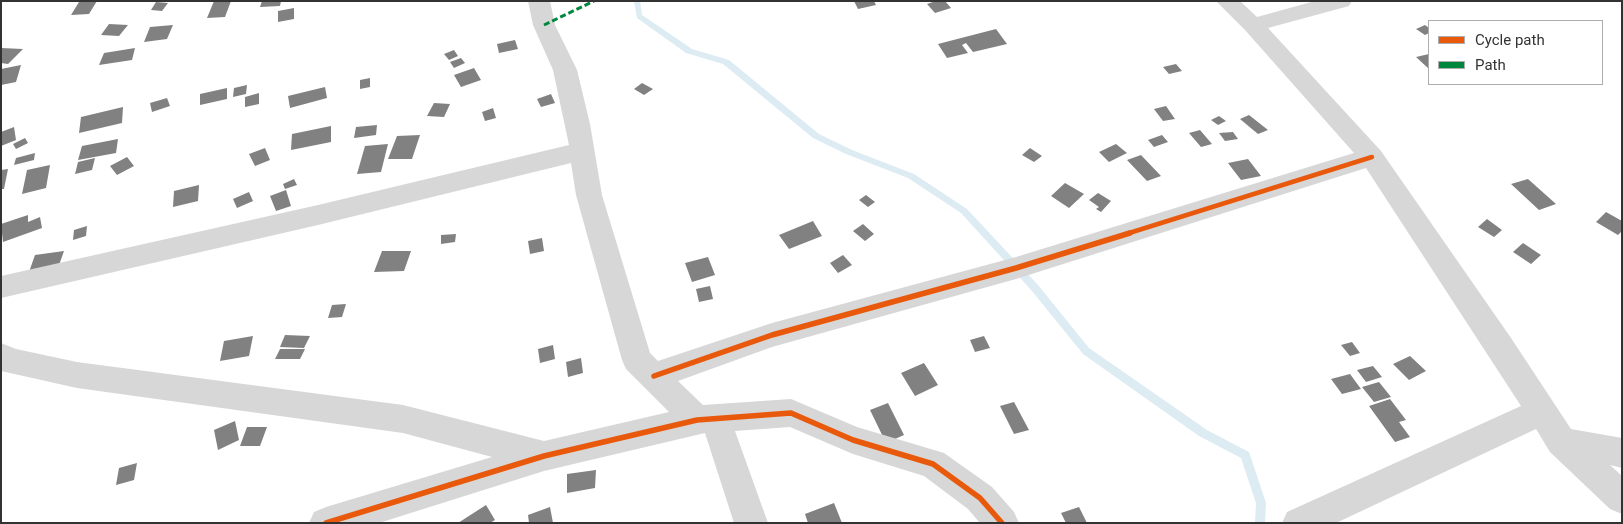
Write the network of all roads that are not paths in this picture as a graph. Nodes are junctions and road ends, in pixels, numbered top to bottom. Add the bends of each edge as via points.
1 (538, 1) edge
2 (1227, 1) edge
3 (1341, 1) edge
4 (1254, 25) junction
5 (582, 151) junction
6 (1372, 157) junction
7 (1, 287) edge
8 (1, 356) edge
9 (654, 376) junction
10 (1542, 412) junction
11 (707, 420) junction
12 (1561, 442) junction
13 (1622, 452) edge
14 (544, 456) junction
15 (1622, 498) edge
16 (983, 511) edge
17 (326, 523) edge
18 (751, 523) edge
19 (1002, 523) edge
20 (1299, 523) edge

1 - 5 street via 544,24 565,70
2 - 4 street
3 - 4 street
4 - 6 street
5 - 7 street
5 - 9 street via 588,195 637,360
6 - 9 street via 1016,268 772,335
6 - 10 street
8 - 14 street via 10,361 77,375 403,419
9 - 11 street
10 - 12 street
10 - 20 street
11 - 14 street
11 - 16 street via 791,413 853,440 932,464
11 - 18 street
12 - 13 street
12 - 15 street
14 - 17 street
16 - 19 street

